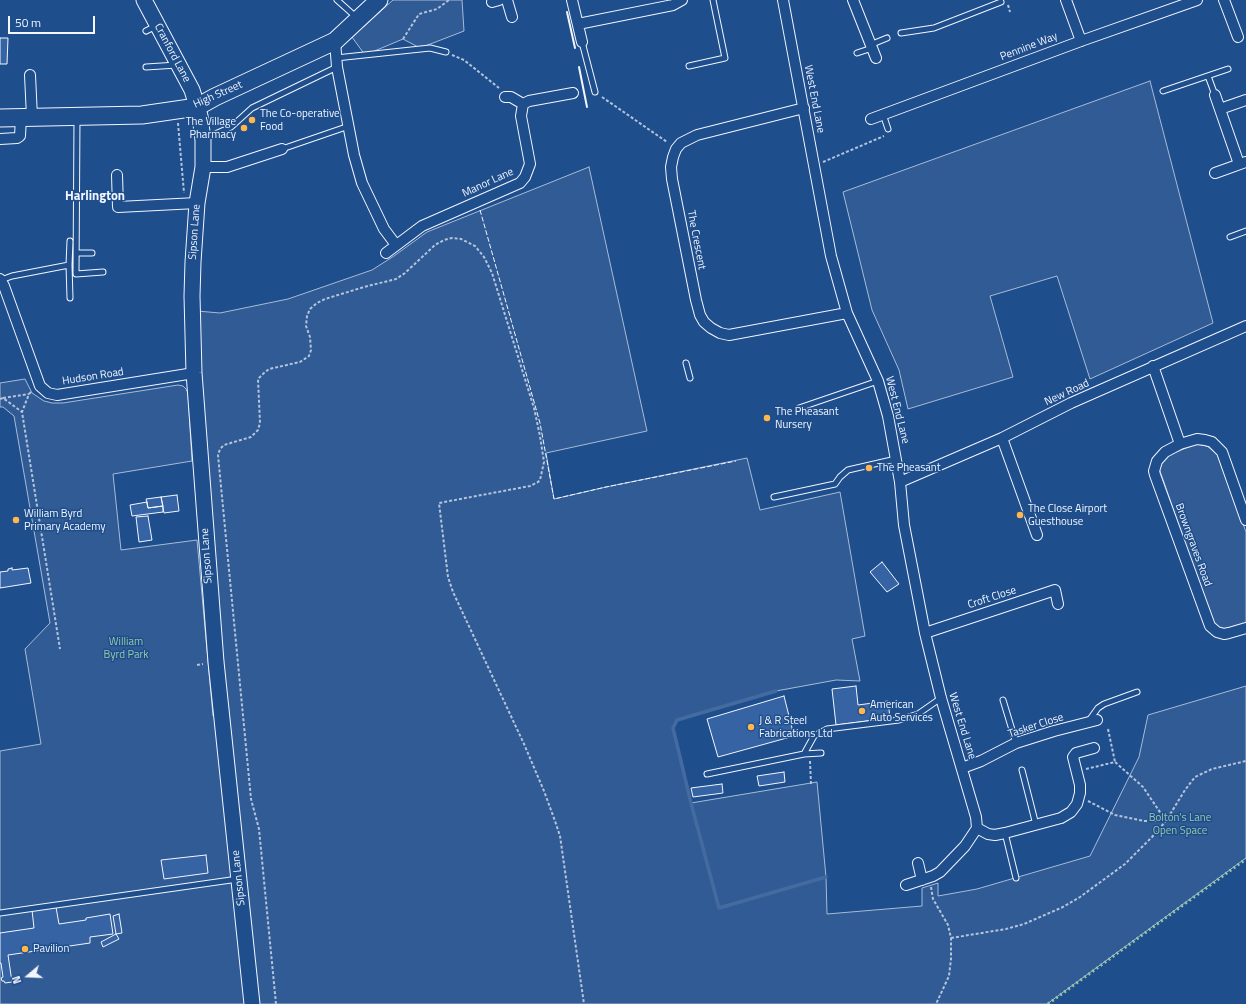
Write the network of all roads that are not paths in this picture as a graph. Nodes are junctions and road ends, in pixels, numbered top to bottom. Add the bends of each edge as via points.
1 (144, 0) edge
2 (337, 0) edge
3 (379, 0) edge
4 (507, 0) edge
5 (572, 0) edge
6 (682, 0) edge
7 (713, 0) edge
8 (783, 0) edge
9 (853, 0) edge
10 (1066, 0) edge
11 (1197, 0) edge
12 (1224, 0) edge
13 (1001, 2) dead end
14 (512, 17) dead end
15 (358, 19) junction
16 (578, 24) junction
17 (901, 33) dead end
18 (1238, 36) dead end
19 (887, 38) dead end
20 (1081, 40) junction
21 (335, 41) junction
22 (582, 42) joint
23 (873, 50) junction
24 (446, 52) road end
25 (857, 53) dead end
26 (337, 62) junction
27 (178, 65) junction
28 (146, 66) dead end
29 (689, 66) dead end
30 (1228, 69) dead end
31 (30, 75) dead end
32 (1208, 76) junction
33 (1163, 91) dead end
34 (595, 92) road end
35 (573, 93) dead end
36 (1214, 95) joint
37 (505, 97) road end
38 (1246, 100) edge
39 (523, 104) junction
40 (197, 107) junction
41 (804, 108) junction
42 (1220, 108) junction
43 (883, 114) junction
44 (26, 117) junction
45 (77, 117) junction
46 (0, 118) edge
47 (871, 119) dead end
48 (349, 126) junction
49 (888, 129) dead end
50 (0, 139) edge
51 (203, 140) junction
52 (282, 149) joint
53 (1243, 163) edge
54 (203, 167) junction
55 (1215, 173) dead end
56 (117, 176) dead end
57 (191, 203) junction
58 (1246, 231) edge
59 (1230, 237) dead end
60 (70, 241) dead end
61 (396, 245) junction
62 (76, 253) junction
63 (92, 253) dead end
64 (386, 253) dead end
65 (69, 265) junction
66 (103, 272) dead end
67 (0, 279) edge
68 (70, 298) dead end
69 (847, 312) junction
70 (1246, 326) edge
71 (686, 363) dead end
72 (1153, 366) junction
73 (194, 373) junction
74 (690, 378) dead end
75 (878, 381) junction
76 (799, 408) dead end
77 (1002, 438) junction
78 (1180, 444) junction
79 (896, 459) junction
80 (900, 482) junction
81 (774, 497) dead end
82 (1246, 520) edge
83 (1037, 535) dead end
84 (1058, 604) dead end
85 (1246, 628) edge
86 (924, 633) junction
87 (1137, 692) dead end
88 (941, 698) junction
89 (1003, 700) dead end
90 (1092, 721) joint
91 (1016, 743) junction
92 (1094, 748) dead end
93 (821, 753) dead end
94 (804, 754) junction
95 (962, 768) junction
96 (1022, 770) dead end
97 (707, 774) dead end
98 (1036, 825) junction
99 (977, 828) junction
100 (1005, 833) junction
101 (918, 862) dead end
102 (1016, 878) dead end
103 (239, 879) junction
104 (922, 880) junction
105 (906, 885) dead end
106 (0, 913) edge
107 (252, 1004) edge

1 - 27 street, Cranford Lane via 152,28
2 - 15 lane
3 - 15 main road, High Street
4 - 14 street
5 - 16 street
6 - 16 street via 673,5
7 - 29 lane via 725,58
8 - 41 street, West End Lane
9 - 23 street
10 - 20 street
11 - 20 street, Pennine Way
12 - 18 street
13 - 17 lane via 934,28
15 - 21 main road, High Street
16 - 22 street
19 - 23 lane
20 - 43 street, Pennine Way
21 - 26 street
21 - 40 main road, High Street
22 - 34 lane
23 - 25 lane
24 - 26 lane via 430,48
26 - 48 street
26 - 51 lane via 252,108 231,127
27 - 28 lane
27 - 40 street, Cranford Lane via 192,90
30 - 32 lane
31 - 44 street
32 - 33 lane
32 - 36 lane
35 - 39 street
36 - 42 street
37 - 39 street via 511,96
38 - 42 street
39 - 61 street, Manor Lane via 521,116 530,164 520,183 422,226
40 - 45 main road, High Street via 142,115
40 - 51 street, Sipson Lane
41 - 69 street, West End Lane via 831,256
41 - 69 street, The Crescent via 697,135 676,149 671,168 672,179 696,300 704,322 720,333 729,335
42 - 53 street
43 - 47 street, Pennine Way
43 - 49 lane
44 - 45 main road, High Street
44 - 46 main road, High Street
44 - 50 street via 20,136
45 - 62 lane
48 - 52 lane
48 - 61 street via 362,183 384,229
51 - 54 street, Sipson Lane
52 - 54 street via 227,167
53 - 55 street
54 - 57 street, Sipson Lane
56 - 57 street via 118,208
57 - 73 street, Sipson Lane
58 - 59 lane
60 - 65 lane
61 - 64 street, Manor Lane
62 - 63 lane
62 - 66 lane via 76,274
65 - 67 lane
65 - 68 lane
67 - 73 street, Hudson Road via 40,386 48,393 57,395
69 - 75 street, West End Lane
70 - 72 street, New Road
71 - 74 lane
72 - 77 street, New Road
72 - 78 street
73 - 103 street, Sipson Lane via 215,654
75 - 76 lane
75 - 79 street, West End Lane
77 - 80 street, New Road
77 - 83 street
78 - 82 street, Browngraves Road via 1202,439 1212,442 1222,452
78 - 85 street, Browngraves Road via 1165,452 1157,461 1154,471 1157,482 1210,626 1224,634
79 - 80 street, West End Lane
79 - 81 lane via 848,470 835,484
80 - 86 street, West End Lane via 904,525
84 - 86 street, Croft Close via 1055,590
86 - 88 street, West End Lane
87 - 90 lane via 1104,704 1098,708
88 - 94 lane via 918,714 899,720 818,731
88 - 95 street, West End Lane
89 - 91 lane
90 - 91 street, Tasker Close
91 - 95 street, Tasker Close
92 - 98 street via 1076,753 1073,757 1080,786 1077,804 1071,812 1061,818
93 - 94 lane
94 - 97 lane
95 - 99 street, West End Lane
96 - 98 lane
98 - 100 street
99 - 100 street via 988,834
99 - 104 street via 965,846 940,872
100 - 102 lane
101 - 104 street
103 - 106 lane
103 - 107 street, Sipson Lane
104 - 105 street

